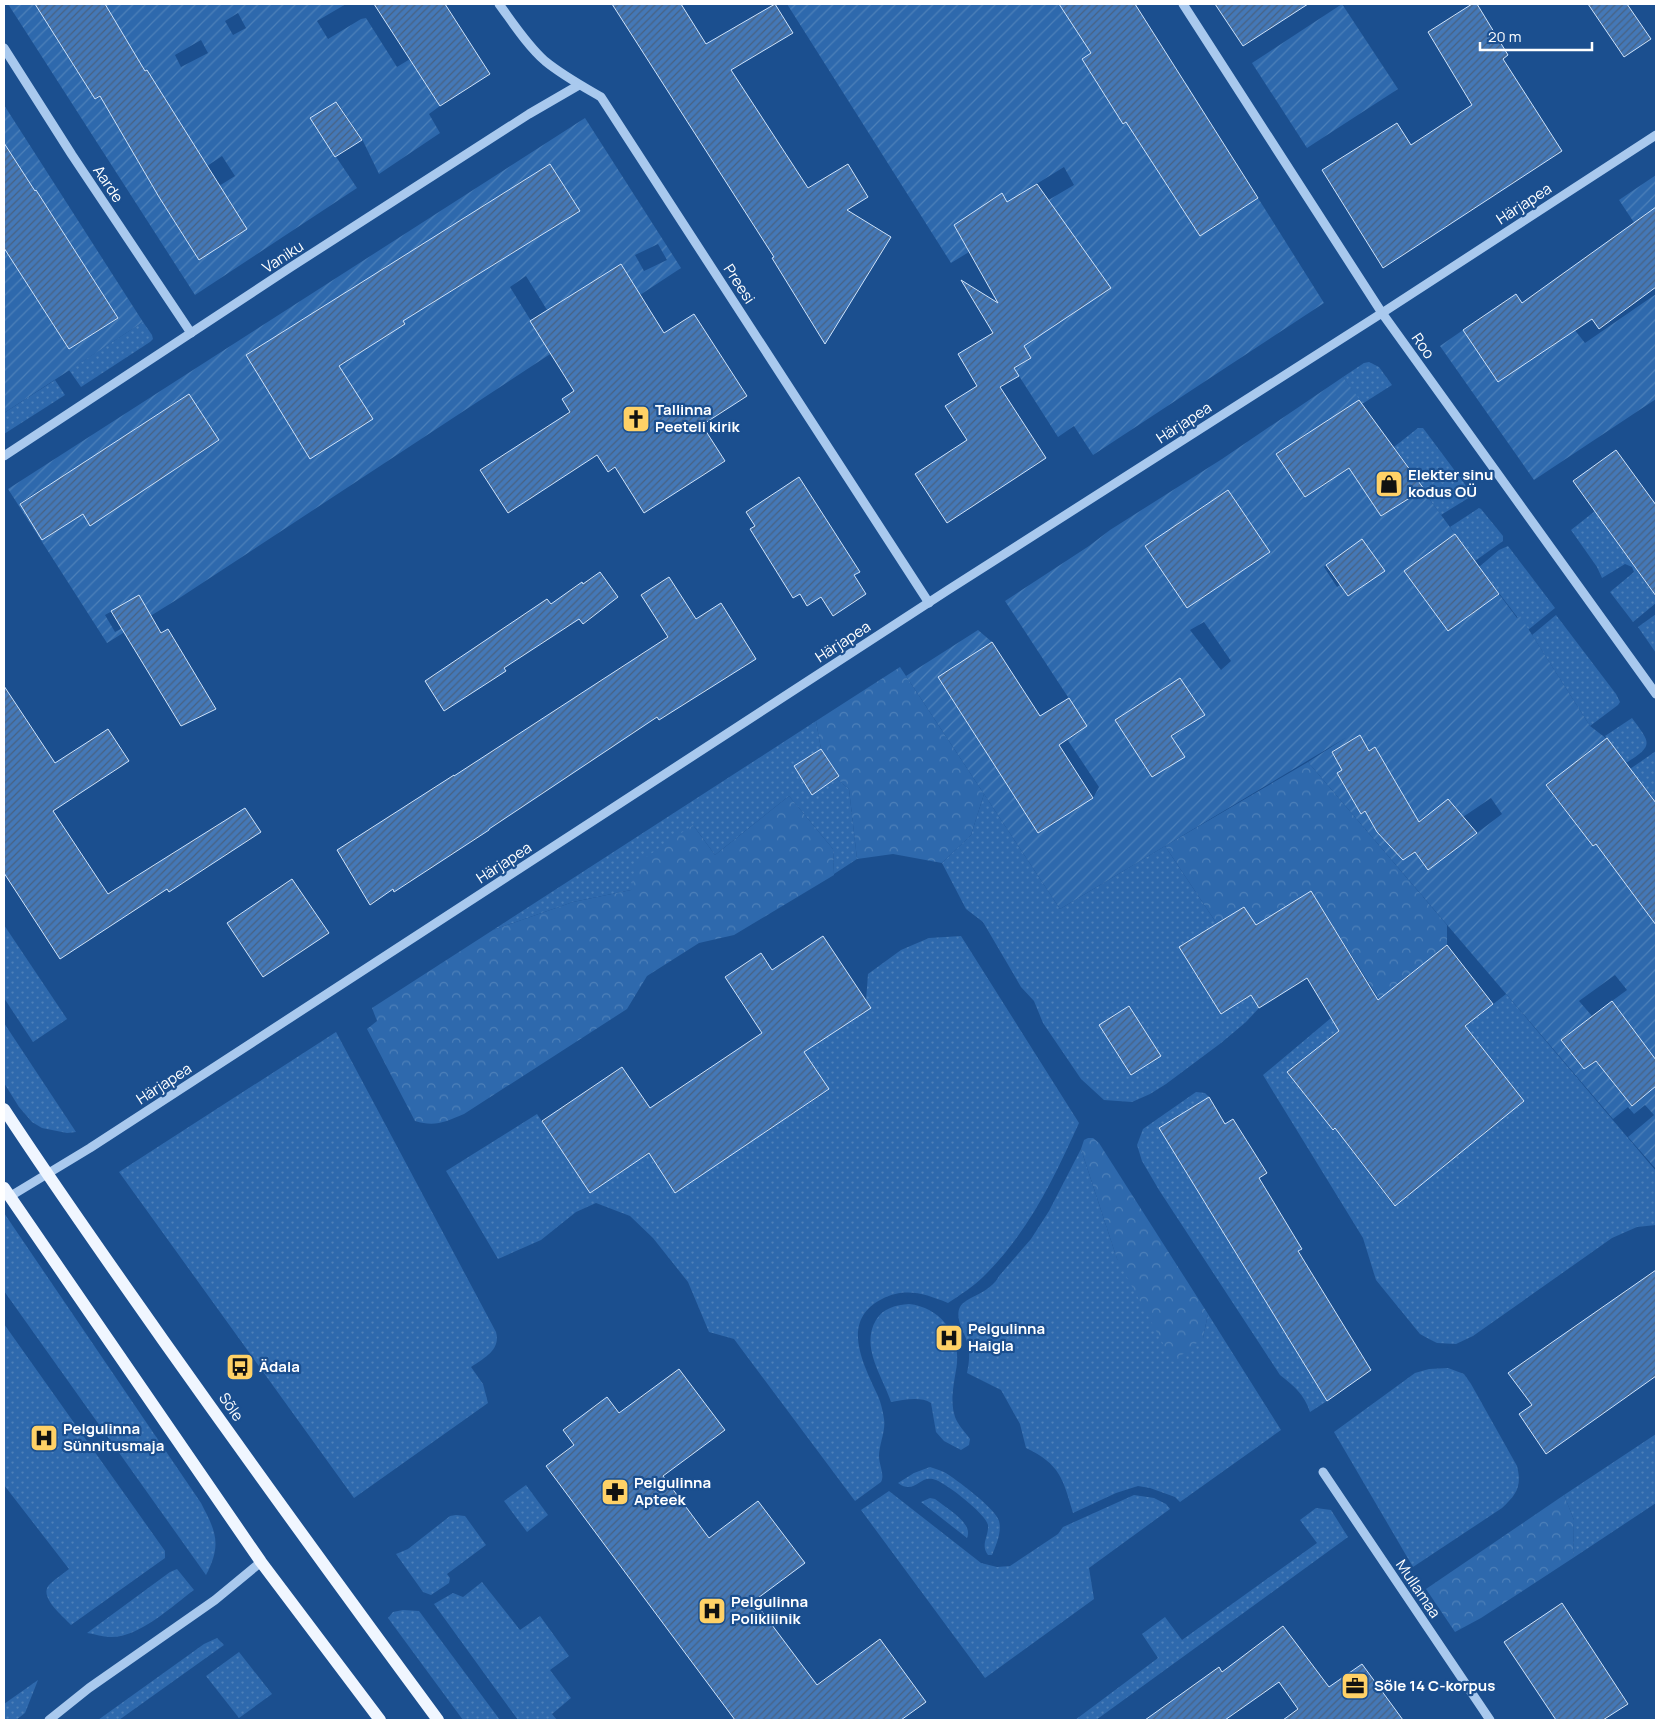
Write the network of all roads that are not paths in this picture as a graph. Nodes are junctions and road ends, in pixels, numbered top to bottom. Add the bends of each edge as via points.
1 (499, 4) edge
2 (1182, 4) edge
3 (4, 48) edge
4 (579, 85) junction
5 (1656, 135) edge
6 (1382, 313) junction
7 (191, 333) junction
8 (4, 456) edge
9 (930, 603) junction
10 (1656, 694) edge
11 (4, 1109) edge
12 (46, 1174) junction
13 (7, 1193) edge
14 (1323, 1472) dead end
15 (262, 1562) junction
16 (49, 1720) edge
17 (380, 1720) edge
18 (438, 1720) edge
19 (1490, 1720) edge

1 - 4 street, Preesi via 544,60
2 - 6 street, Roo
3 - 7 street, Aarde
4 - 7 street, Vaniku
4 - 9 street, Preesi via 601,97 610,109
5 - 6 street, Härjapea
6 - 9 street, Härjapea
6 - 10 street, Roo
7 - 8 street, Vaniku
9 - 12 street, Härjapea
11 - 12 main road, Sõle
12 - 13 street, Härjapea
12 - 18 main road, Sõle via 314,1552
13 - 15 main road
14 - 19 street, Mullamaa
15 - 16 street via 215,1600
15 - 17 main road

